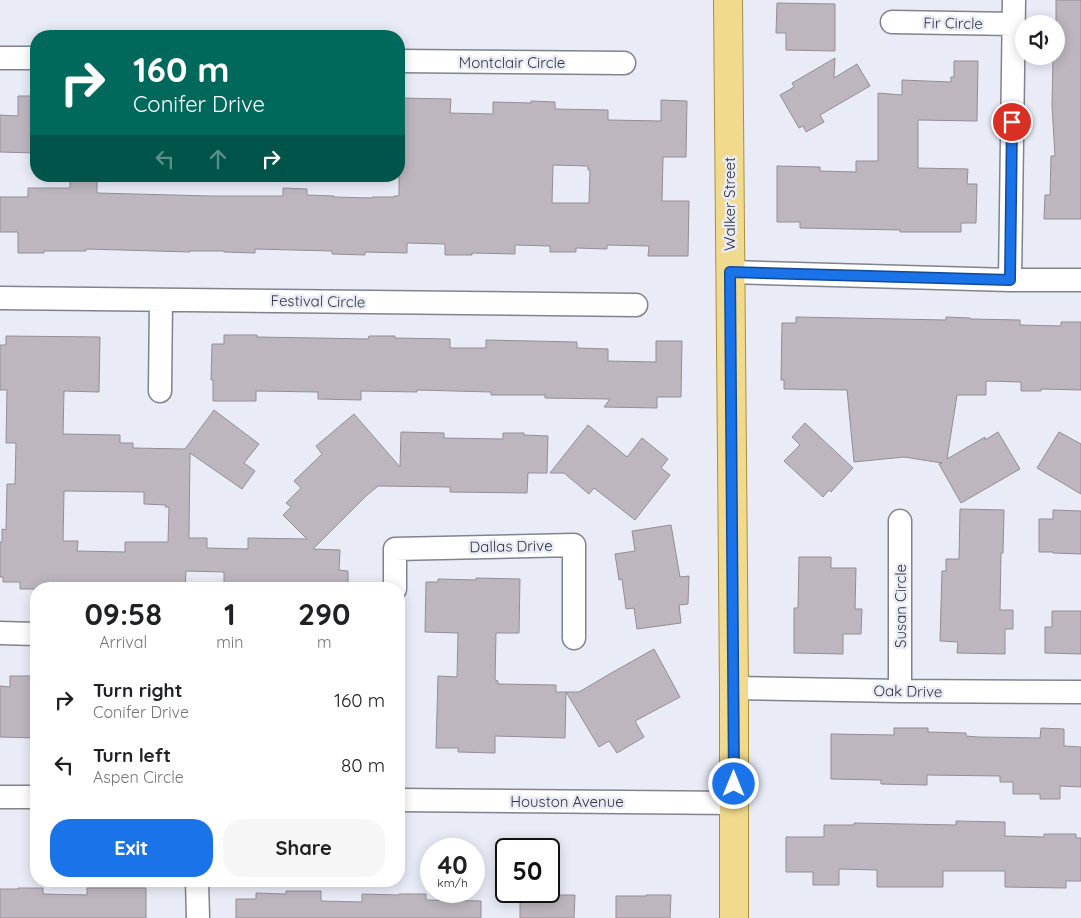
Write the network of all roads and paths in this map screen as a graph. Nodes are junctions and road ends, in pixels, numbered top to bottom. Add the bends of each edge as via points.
1 (728, 0) edge
2 (1014, 0) edge
3 (892, 22) dead end
4 (1014, 24) junction
5 (0, 58) edge
6 (30, 58) edge
7 (405, 61) edge
8 (624, 63) dead end
9 (730, 272) junction
10 (1010, 280) junction
11 (1081, 280) edge
12 (0, 298) edge
13 (160, 300) junction
14 (636, 305) dead end
15 (160, 391) dead end
16 (900, 521) dead end
17 (395, 582) edge
18 (0, 633) edge
19 (30, 634) edge
20 (574, 638) dead end
21 (734, 688) junction
22 (900, 691) junction
23 (1081, 692) edge
24 (0, 797) edge
25 (30, 797) edge
26 (405, 800) edge
27 (734, 803) junction
28 (197, 887) edge
29 (198, 918) edge
30 (734, 918) edge

1 - 9 main road, Walker Street
2 - 4 street
3 - 4 street, Fir Circle
4 - 10 street
5 - 6 street
7 - 8 street, Montclair Circle
9 - 10 street
9 - 21 main road, Walker Street
10 - 11 street
12 - 13 street, Festival Circle
13 - 14 street, Festival Circle
13 - 15 street
16 - 22 street, Susan Circle
17 - 20 street, Dallas Drive via 395,549 574,545
18 - 19 street
21 - 22 street, Oak Drive
21 - 27 main road, Walker Street
22 - 23 street, Oak Drive
24 - 25 street
26 - 27 street, Houston Avenue
27 - 30 main road, Walker Street
28 - 29 street

